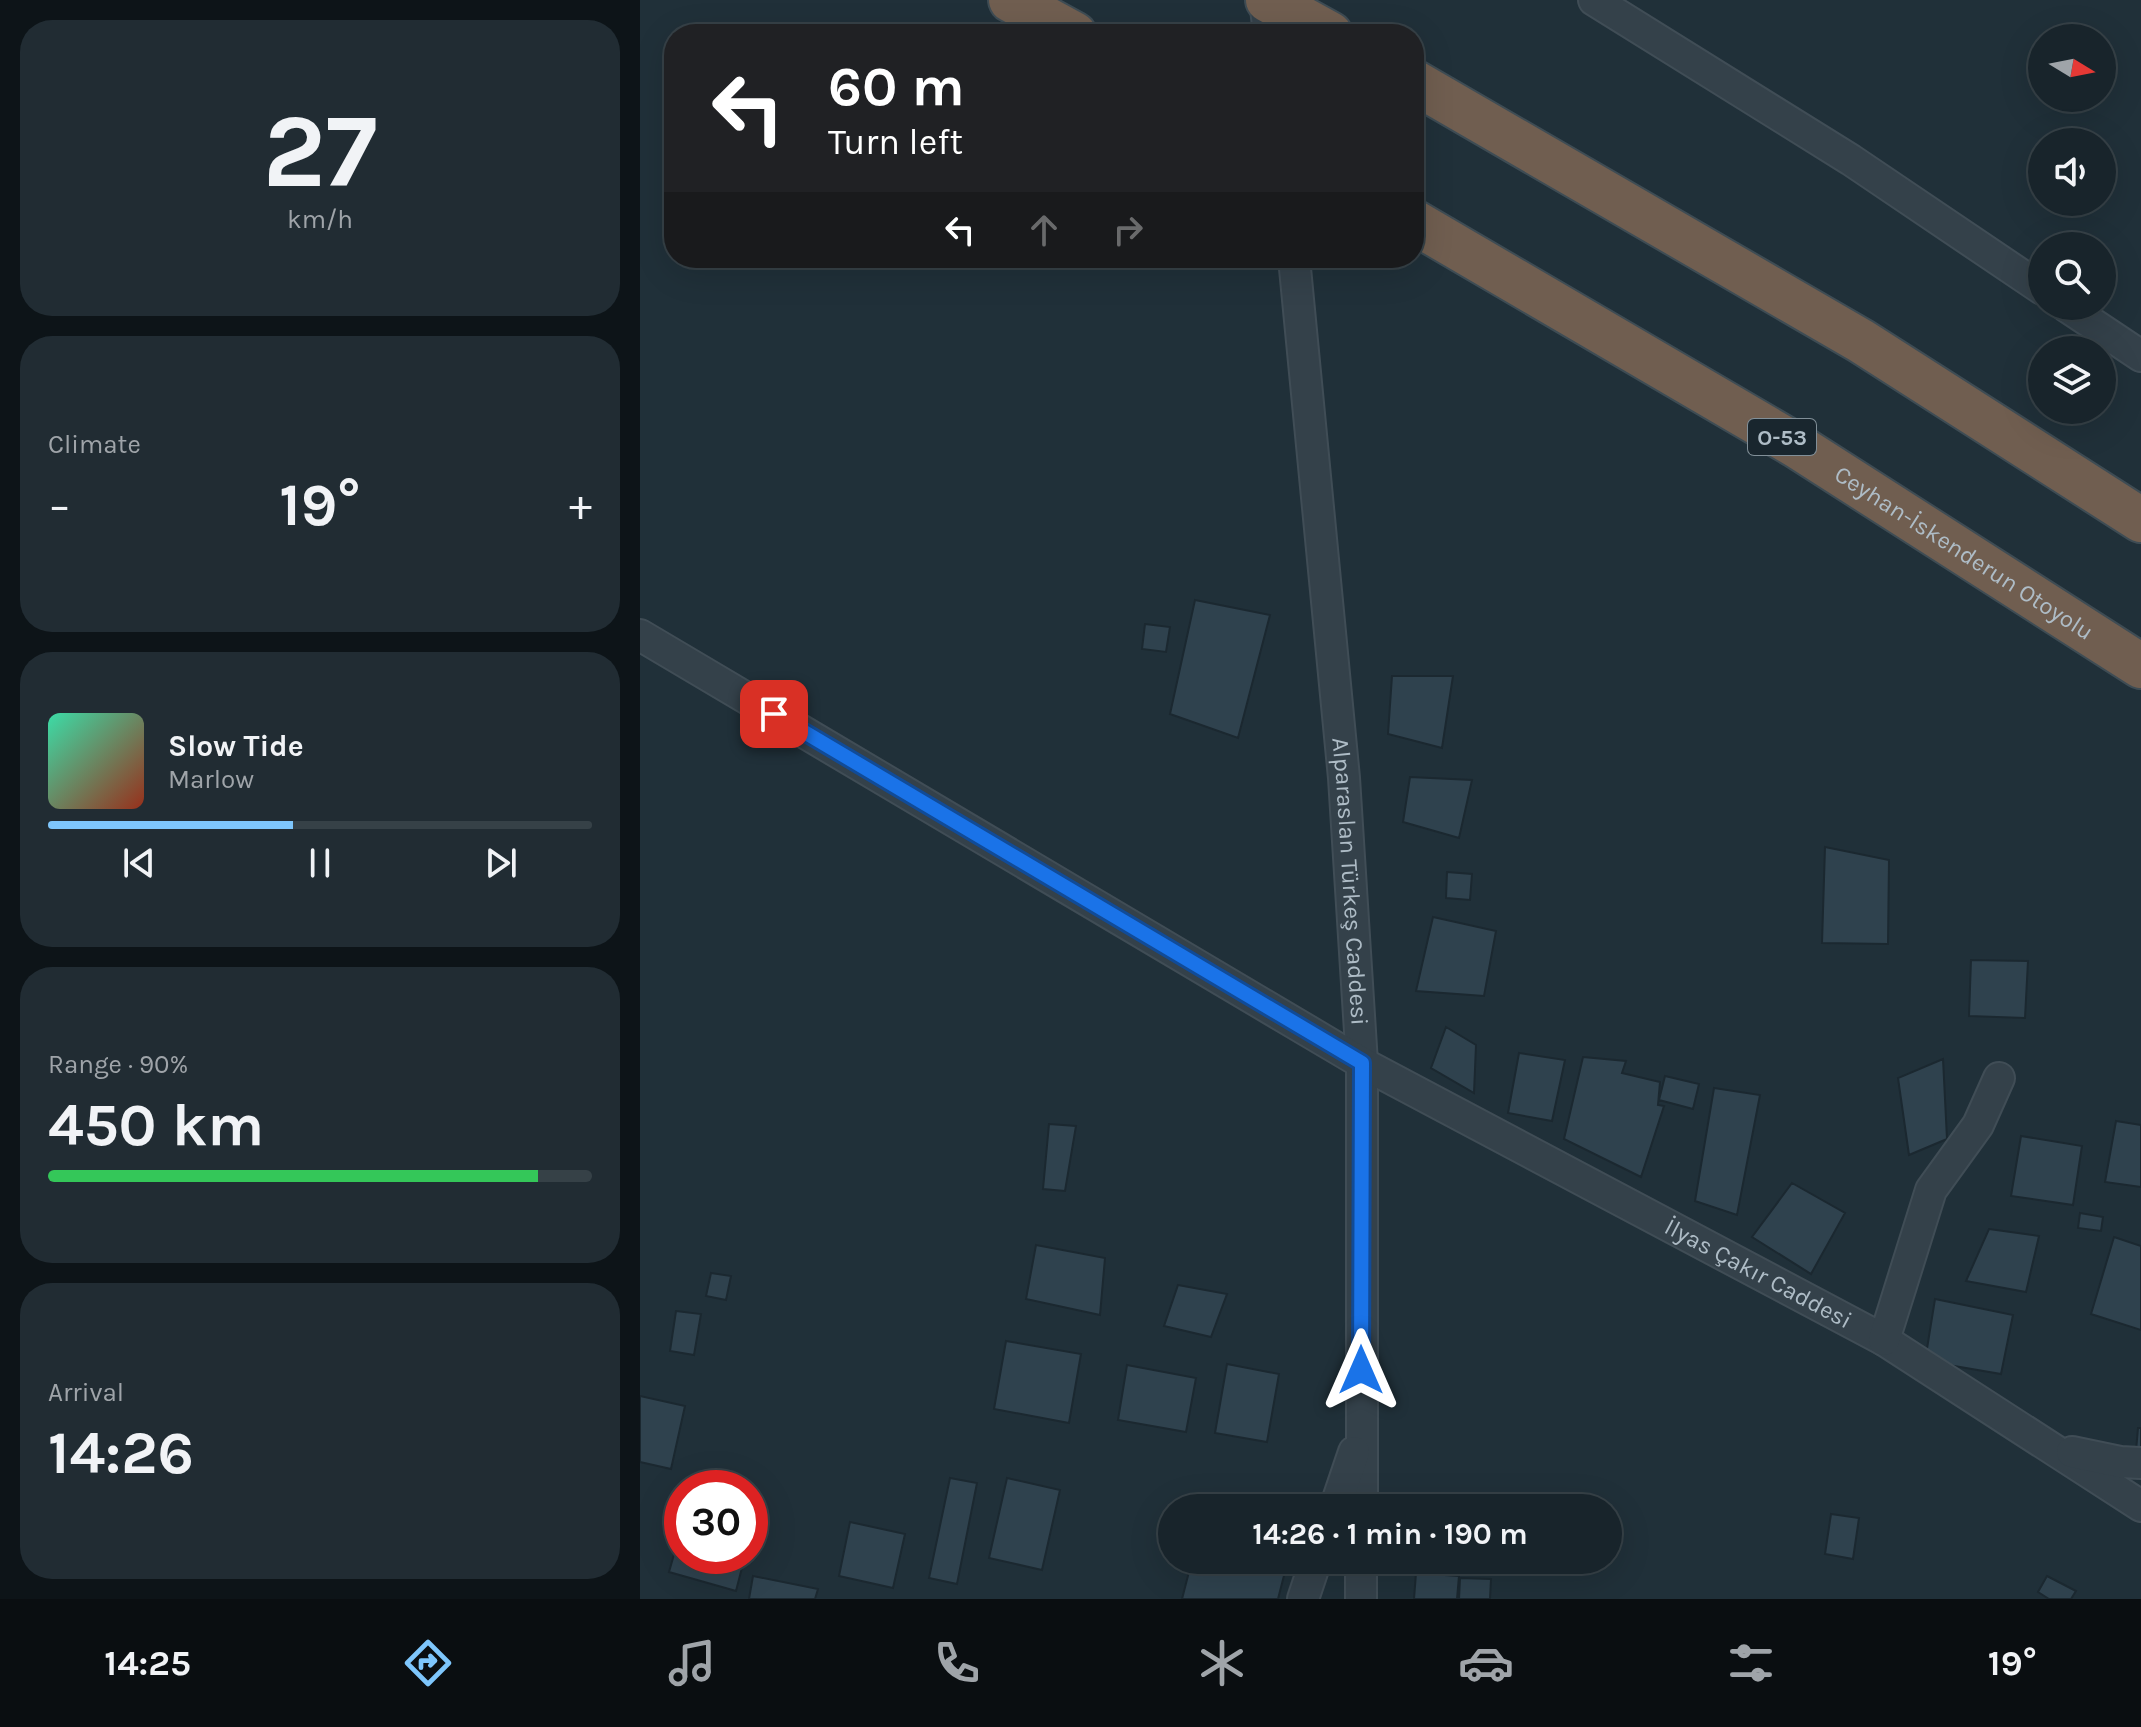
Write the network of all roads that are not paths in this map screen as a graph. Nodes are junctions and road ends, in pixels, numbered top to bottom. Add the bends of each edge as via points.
1 (1011, 0) edge
2 (1266, 0) edge
3 (1594, 0) edge
4 (1055, 24) edge
5 (1268, 24) edge
6 (1311, 24) edge
7 (1424, 88) edge
8 (1424, 228) edge
9 (1295, 268) edge
10 (2028, 280) edge
11 (2087, 320) edge
12 (2141, 356) edge
13 (2141, 520) edge
14 (640, 635) edge
15 (2141, 666) edge
16 (1362, 1063) junction
17 (1999, 1078) dead end
18 (1884, 1340) junction
19 (1361, 1431) junction
20 (2051, 1447) junction
21 (2141, 1463) edge
22 (1340, 1494) edge
23 (1362, 1494) edge
24 (2141, 1506) edge
25 (1311, 1574) edge
26 (1361, 1574) edge
27 (1303, 1599) edge
28 (1361, 1599) edge

1 - 4 highway
2 - 5 street
2 - 6 highway
3 - 10 street via 1851,160
7 - 13 highway via 1861,341
8 - 15 highway, Ceyhan-İskenderun Otoyolu / O-53 via 1797,446
9 - 16 street, Alparaslan Türkeş Caddesi via 1344,778
11 - 12 street
14 - 16 street, İlyas Çakır Caddesi
16 - 18 street, İlyas Çakır Caddesi
16 - 19 street, Alparaslan Türkeş Caddesi
17 - 18 street via 1978,1125 1931,1190
18 - 20 street, İlyas Çakır Caddesi
19 - 22 street
19 - 23 street, Alparaslan Türkeş Caddesi
20 - 21 street
20 - 24 street, İlyas Çakır Caddesi
25 - 27 street
26 - 28 street

